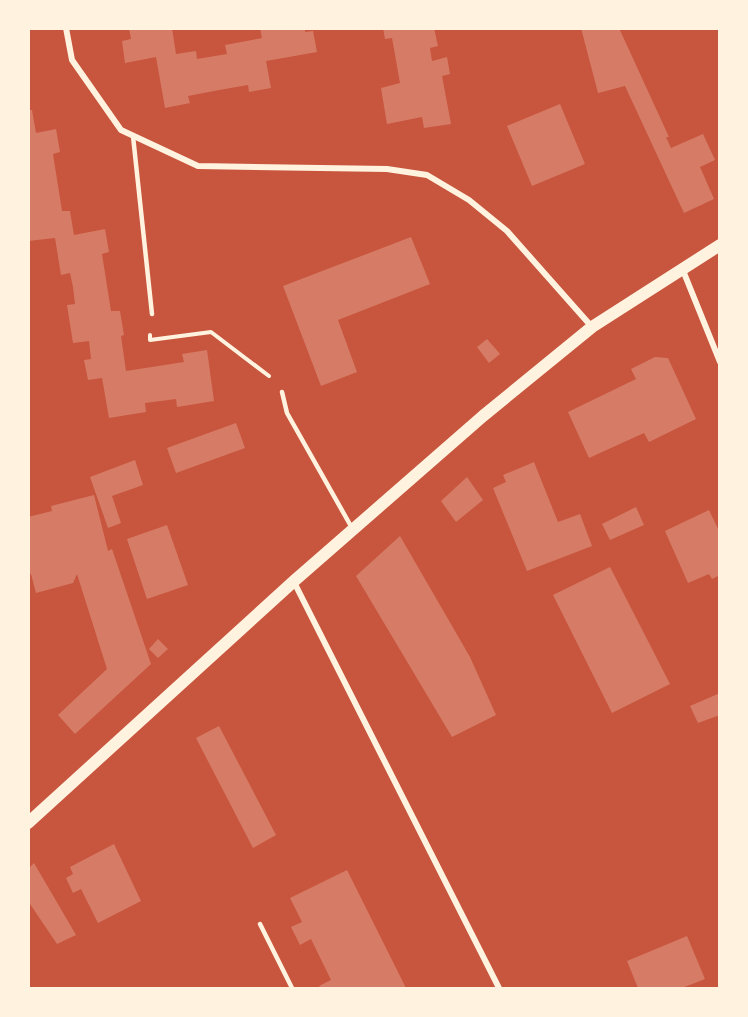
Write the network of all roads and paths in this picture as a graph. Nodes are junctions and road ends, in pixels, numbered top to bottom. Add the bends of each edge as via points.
1 (66, 28) edge
2 (133, 136) junction
3 (720, 245) edge
4 (682, 268) junction
5 (152, 314) joint
6 (592, 327) junction
7 (720, 362) edge
8 (282, 393) joint
9 (353, 530) junction
10 (294, 581) junction
11 (28, 823) edge
12 (260, 924) dead end
13 (292, 988) edge
14 (499, 988) edge

1 - 2 street via 72,60 121,130
2 - 5 lane
2 - 6 street via 198,166 387,169 427,176 469,200 507,231
3 - 4 main road
4 - 6 main road
4 - 7 street
5 - 8 path via 150,340 211,332 266,372
6 - 9 main road
8 - 9 lane via 287,413
9 - 10 main road
10 - 11 main road
10 - 14 street
12 - 13 lane

